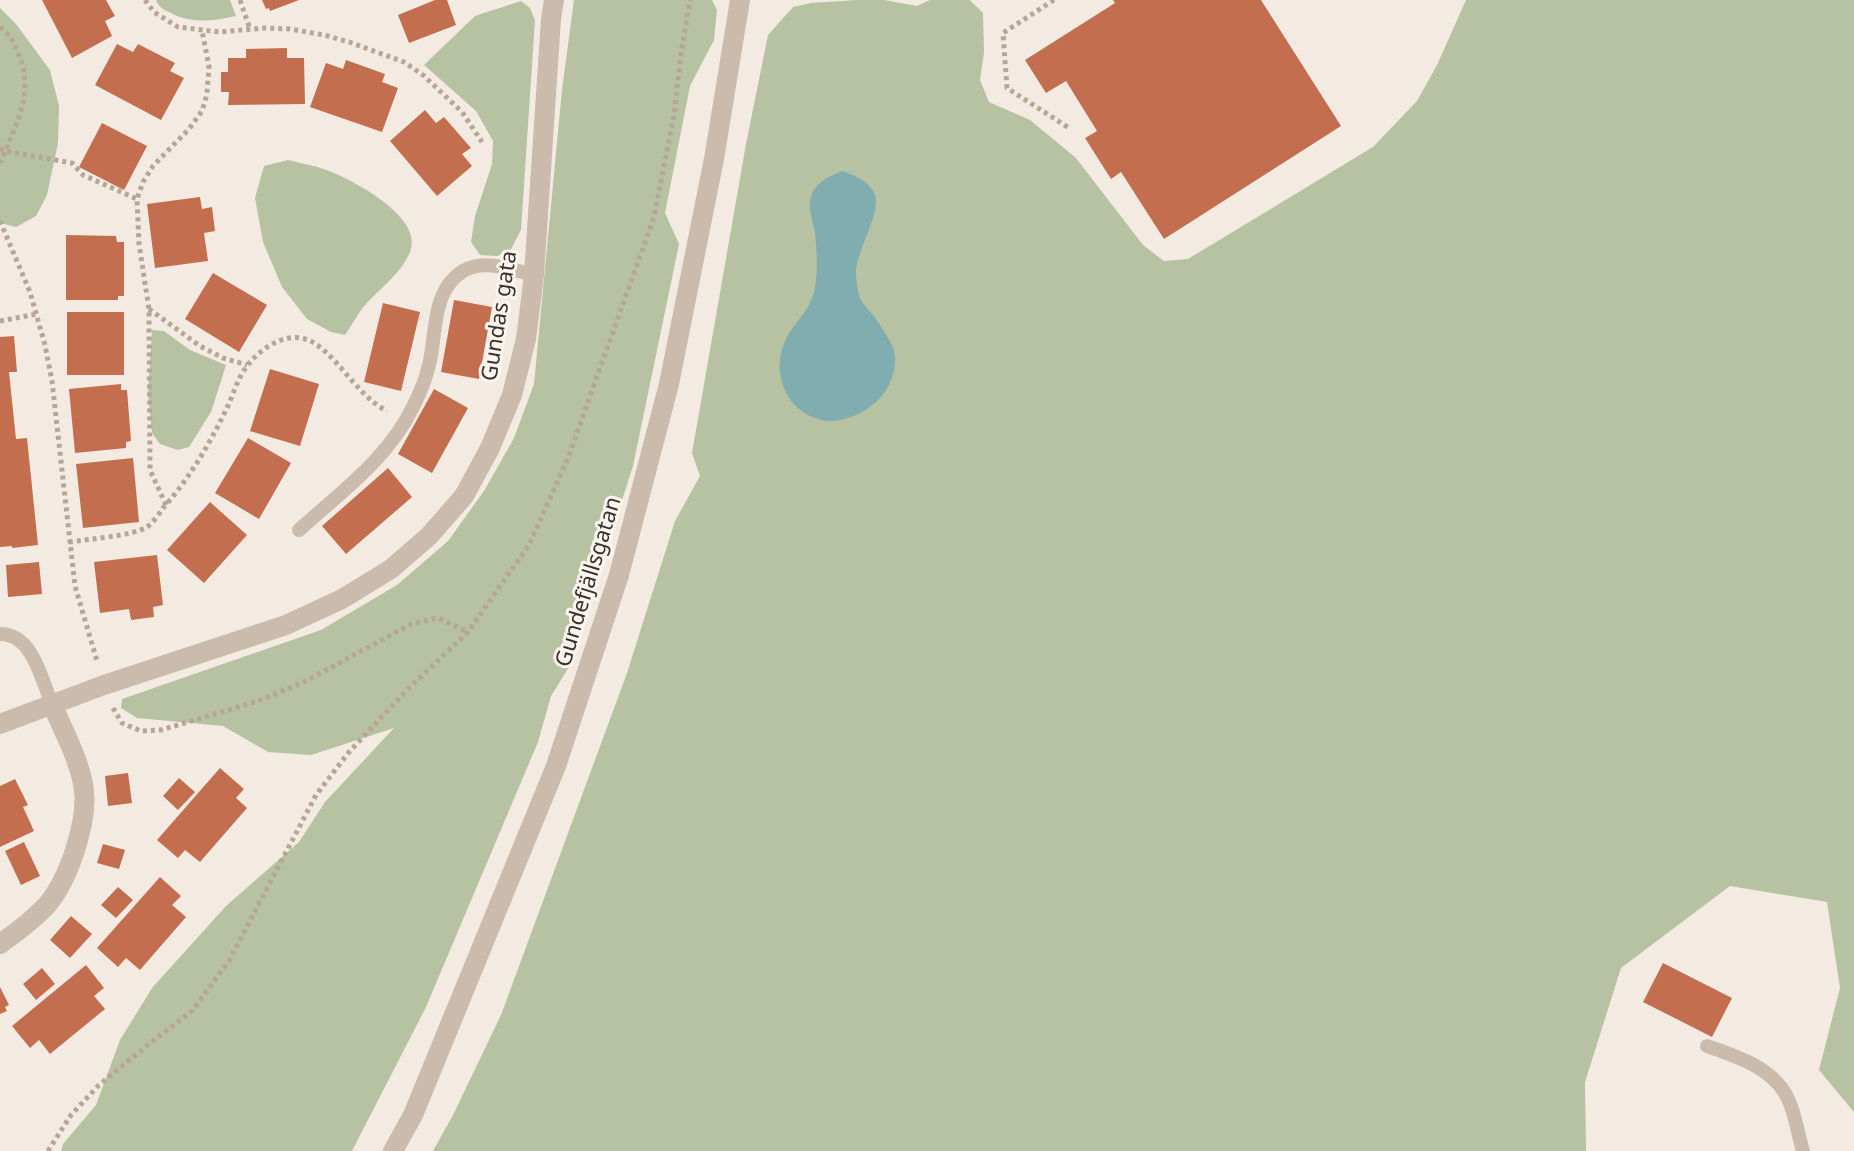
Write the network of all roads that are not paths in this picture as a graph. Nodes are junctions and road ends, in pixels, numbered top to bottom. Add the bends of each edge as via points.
1 (554, 0) edge
2 (740, 0) edge
3 (534, 275) junction
4 (299, 530) dead end
5 (0, 634) edge
6 (52, 704) junction
7 (0, 724) edge
8 (0, 944) edge
9 (1707, 1046) dead end
10 (393, 1151) edge
11 (1803, 1151) edge

1 - 3 street, Gundas gata
2 - 10 street, Gundefjällsgatan via 669,384 619,575 556,766 413,1115
3 - 4 lane via 474,266 450,283 435,317 429,366 415,405 392,443
3 - 6 street, Gundas gata via 512,395 464,496 429,536 391,569 286,625
5 - 6 lane via 21,640 30,651
6 - 7 street, Gundas gata
6 - 8 street via 84,787 77,846 48,903
9 - 11 lane via 1770,1075 1789,1100

